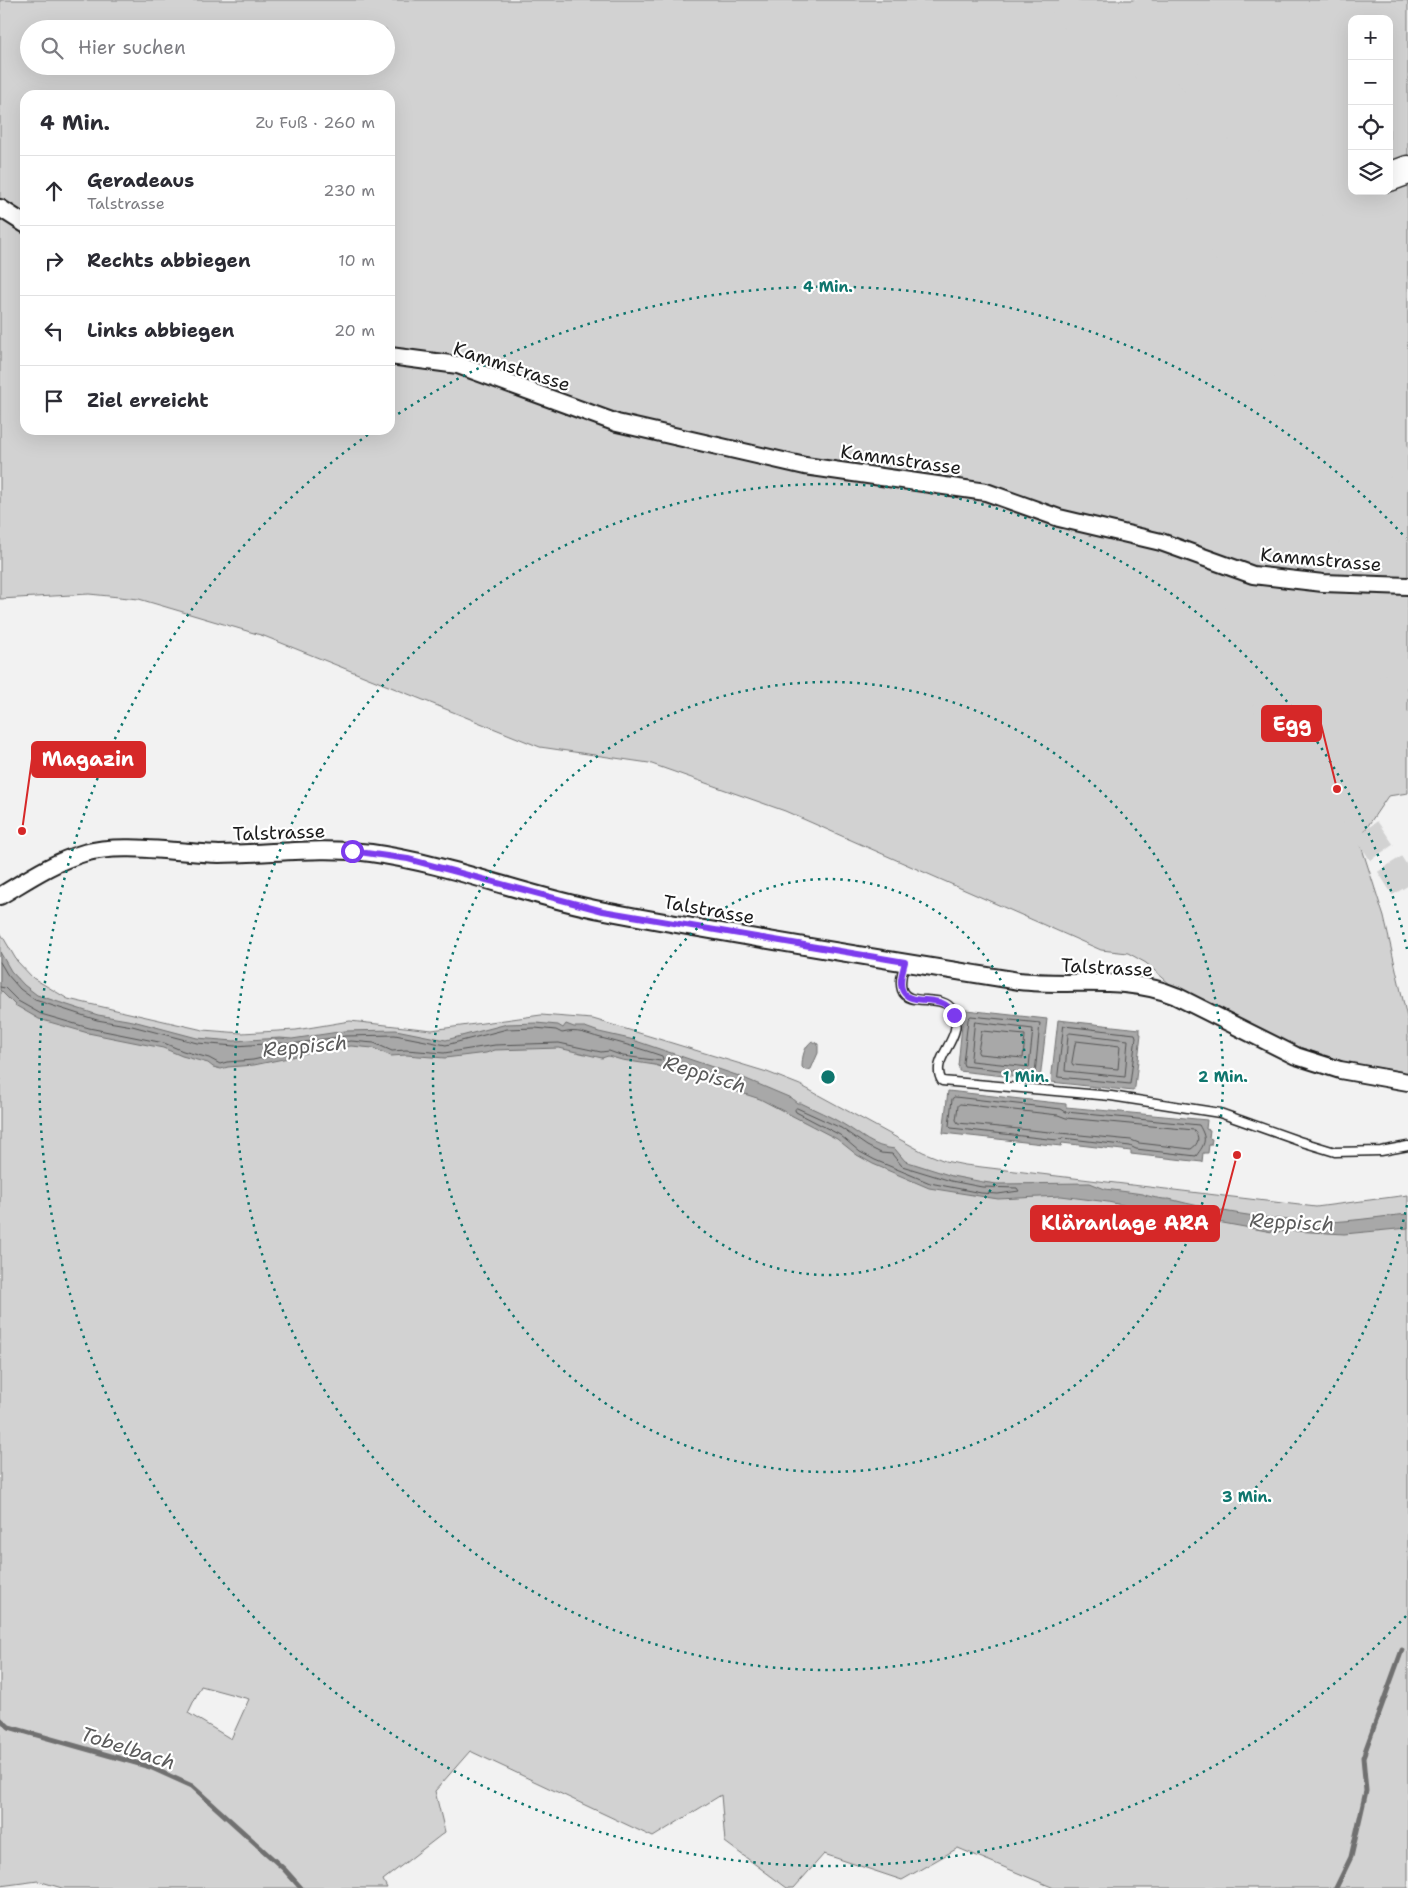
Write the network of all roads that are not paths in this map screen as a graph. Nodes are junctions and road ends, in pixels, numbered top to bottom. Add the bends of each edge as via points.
1 (1408, 170) edge
2 (1393, 176) edge
3 (0, 208) edge
4 (20, 221) edge
5 (395, 357) edge
6 (1408, 586) edge
7 (0, 896) edge
8 (905, 962) junction
9 (1408, 1082) edge
10 (1408, 1146) edge

1 - 2 highway
3 - 4 street
5 - 6 street, Kammstrasse via 458,365 617,424 805,466 986,492 1059,518 1161,542 1253,575 1323,584
7 - 8 street, Talstrasse via 63,860 102,849 222,854 352,851 408,859 603,911
8 - 9 street, Talstrasse via 1027,982 1126,984 1154,988 1296,1056 1340,1070
8 - 10 lane via 901,982 905,994 944,1003 954,1015 956,1028 952,1042 938,1068 942,1081 1111,1096 1220,1113 1335,1152 1381,1151

